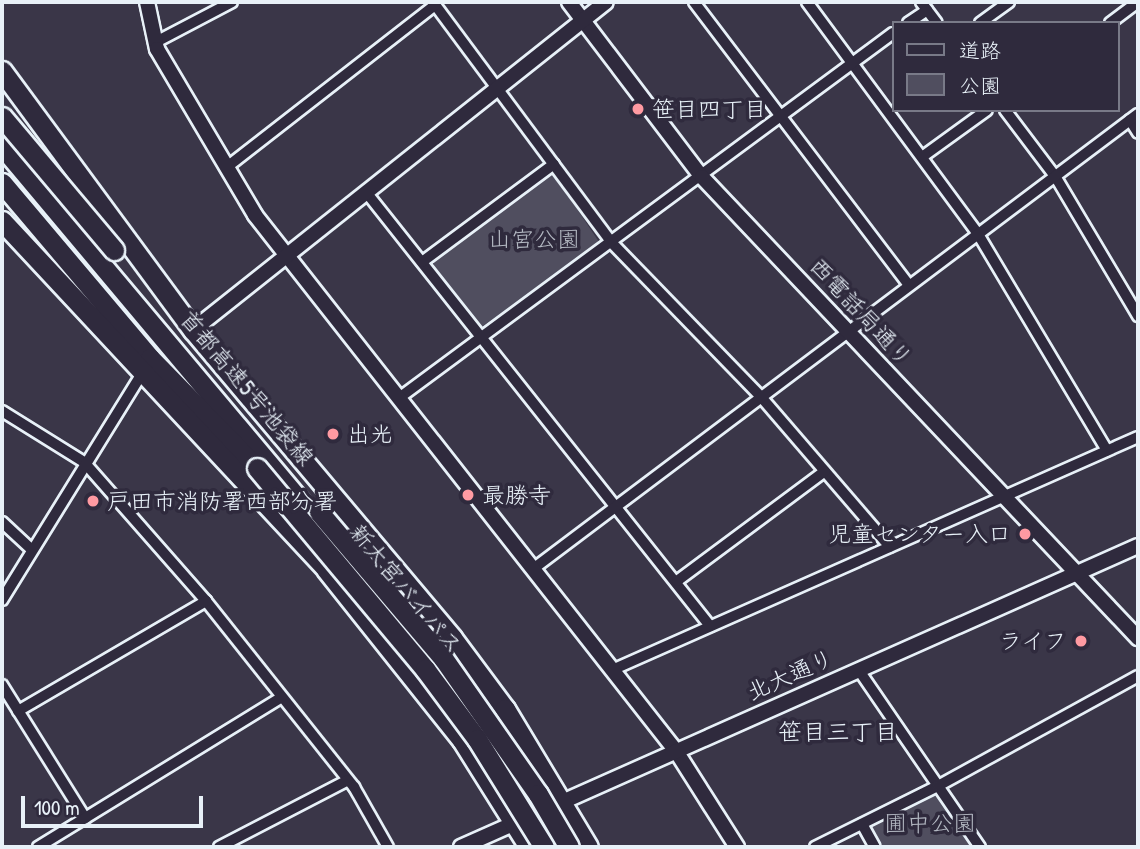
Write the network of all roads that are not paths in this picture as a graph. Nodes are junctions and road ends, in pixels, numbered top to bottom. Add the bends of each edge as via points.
1 (147, 2) edge
2 (232, 2) edge
3 (569, 2) edge
4 (606, 2) edge
5 (694, 2) edge
6 (807, 2) edge
7 (1009, 2) edge
8 (1138, 2) edge
9 (434, 3) edge
10 (924, 6) edge
11 (583, 21) junction
12 (910, 21) edge
13 (935, 21) edge
14 (983, 21) edge
15 (1113, 21) edge
16 (892, 34) edge
17 (154, 43) junction
18 (852, 62) junction
19 (2, 71) edge
20 (499, 89) junction
21 (2, 92) edge
22 (2, 111) edge
23 (984, 112) edge
24 (1007, 112) edge
25 (779, 116) junction
26 (2, 117) edge
27 (1134, 117) edge
28 (1138, 133) edge
29 (2, 136) edge
30 (2, 146) edge
31 (2, 155) edge
32 (922, 157) junction
33 (2, 164) edge
34 (554, 164) junction
35 (226, 167) junction
36 (1055, 176) junction
37 (702, 177) junction
38 (2, 183) edge
39 (366, 192) junction
40 (2, 198) edge
41 (104, 214) junction
42 (2, 221) edge
43 (978, 234) junction
44 (612, 243) junction
45 (92, 251) junction
46 (287, 256) junction
47 (422, 262) junction
48 (909, 285) junction
49 (1138, 316) edge
50 (192, 330) junction
51 (848, 331) junction
52 (482, 337) junction
53 (144, 370) junction
54 (399, 398) junction
55 (762, 398) junction
56 (2, 411) edge
57 (1138, 437) edge
58 (1107, 450) junction
59 (84, 462) junction
60 (257, 468) junction
61 (825, 471) junction
62 (1003, 497) junction
63 (615, 508) junction
64 (319, 512) junction
65 (2, 522) edge
66 (1138, 546) edge
67 (890, 547) junction
68 (32, 550) junction
69 (533, 569) junction
70 (1077, 573) junction
71 (677, 581) junction
72 (2, 600) edge
73 (206, 601) junction
74 (710, 626) junction
75 (1138, 638) edge
76 (858, 669) junction
77 (612, 670) junction
78 (1138, 676) edge
79 (2, 685) edge
80 (282, 697) junction
81 (18, 711) junction
82 (676, 751) junction
83 (348, 779) junction
84 (938, 786) junction
85 (562, 801) junction
86 (85, 818) junction
87 (513, 822) junction
88 (862, 824) junction
89 (38, 847) edge
90 (219, 847) edge
91 (388, 847) edge
92 (461, 847) edge
93 (529, 847) edge
94 (544, 847) edge
95 (569, 847) edge
96 (588, 847) edge
97 (737, 847) edge
98 (815, 847) edge
99 (875, 847) edge
100 (980, 847) edge

1 - 17 street
2 - 17 street
3 - 11 street, 西電話局通り
4 - 11 street
5 - 25 street
6 - 18 street
7 - 14 street
8 - 15 street
9 - 20 street
9 - 35 street
10 - 12 street
10 - 13 street
11 - 20 street
11 - 37 street, 西電話局通り
16 - 18 street
17 - 35 street
18 - 25 street
18 - 32 street
19 - 41 highway
20 - 34 street
20 - 39 street
21 - 41 highway
22 - 45 highway
23 - 32 street
24 - 36 street
25 - 37 street
25 - 48 street
26 - 64 highway, bridge via 271,443
27 - 28 street
27 - 36 street
29 - 64 highway, 首都高速5号池袋線
30 - 45 highway, 新大宮バイパス
31 - 45 highway, 新大宮バイパス via 495,748 438,662
32 - 43 street
33 - 60 highway, 首都高速5号池袋線
34 - 44 street
34 - 47 street
35 - 46 street
36 - 43 street
36 - 49 street
37 - 44 street
37 - 51 street, 西電話局通り
38 - 60 highway via 150,358
39 - 46 street
39 - 47 street
40 - 53 highway
41 - 50 highway
42 - 53 highway
43 - 48 street
43 - 58 street
44 - 52 street
44 - 55 street
46 - 50 street
46 - 54 street
47 - 52 street
48 - 51 street
50 - 85 highway via 453,638 505,709
51 - 55 street
51 - 62 street, 西電話局通り
52 - 54 street
52 - 63 street
53 - 59 street
53 - 87 highway via 264,498 412,671
54 - 69 street
55 - 61 street
55 - 63 street
56 - 59 street
57 - 58 street
58 - 62 street
59 - 68 street
59 - 73 street
60 - 94 highway, 首都高速5号池袋線, bridge via 425,669 477,739
61 - 67 street
61 - 71 street
62 - 67 street
62 - 70 street, 西電話局通り
63 - 69 street
63 - 71 street
64 - 95 highway, 首都高速5号池袋線, bridge via 450,667 531,783
65 - 68 street
66 - 70 street, 北大通り
67 - 74 street
68 - 72 street
69 - 77 street
70 - 75 street, 西電話局通り
70 - 76 street, 北大通り
71 - 74 street
73 - 80 street
73 - 81 street
74 - 77 street
76 - 82 street, 北大通り
76 - 84 street
77 - 82 street
78 - 84 street
79 - 81 street
80 - 83 street
80 - 86 street
81 - 86 street
82 - 85 street, 北大通り
82 - 97 street
83 - 90 street
83 - 91 street
84 - 88 street
84 - 100 street
85 - 87 street, 北大通り
85 - 96 highway
86 - 89 street
87 - 92 street, 北大通り
87 - 93 highway
88 - 98 street
88 - 99 street

